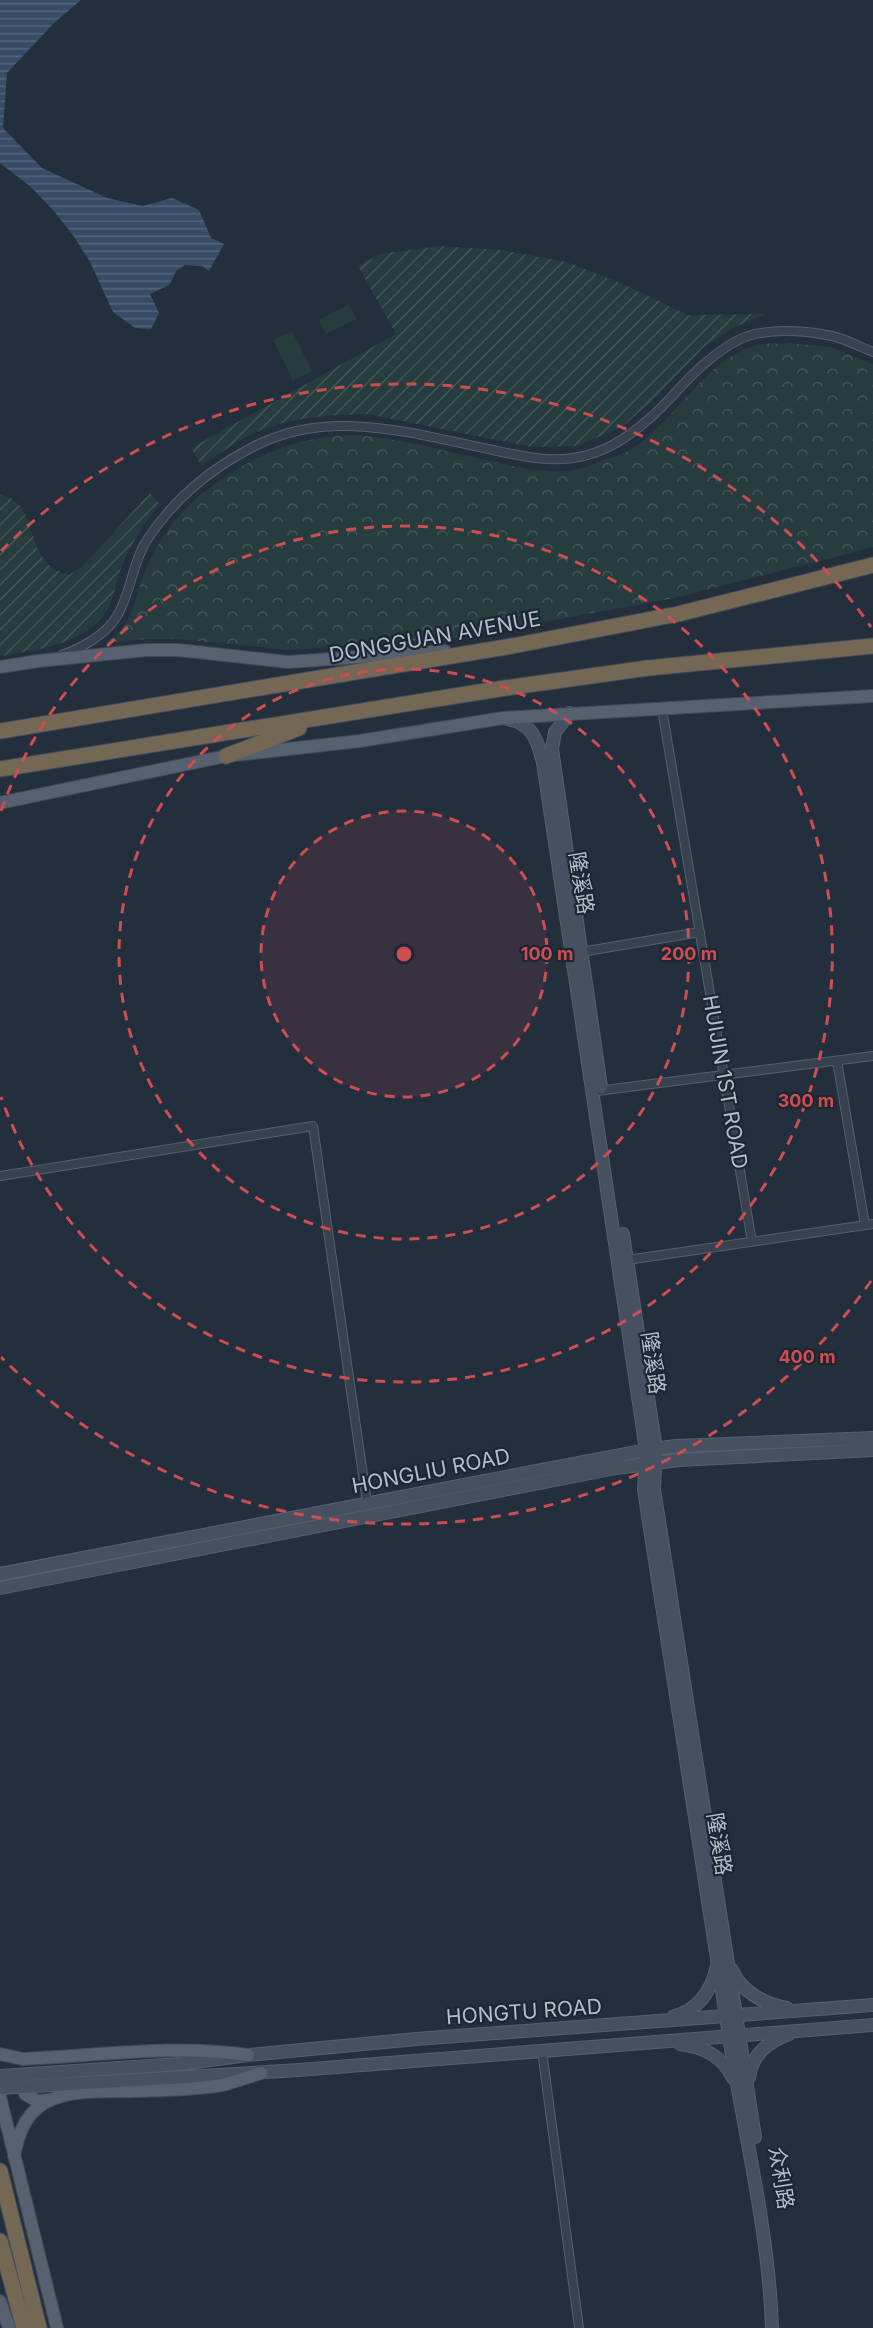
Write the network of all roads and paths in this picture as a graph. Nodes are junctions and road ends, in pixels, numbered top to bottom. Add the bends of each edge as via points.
1 (873, 352) edge
2 (873, 565) edge
3 (512, 646) junction
4 (873, 646) edge
5 (51, 660) junction
6 (0, 667) edge
7 (873, 696) edge
8 (662, 709) junction
9 (570, 713) junction
10 (327, 717) junction
11 (503, 718) junction
12 (0, 730) edge
13 (226, 756) junction
14 (0, 769) edge
15 (1, 803) edge
16 (700, 932) junction
17 (581, 952) junction
18 (873, 1056) edge
19 (837, 1061) junction
20 (724, 1075) junction
21 (597, 1091) junction
22 (0, 1176) edge
23 (869, 1225) edge
24 (752, 1242) junction
25 (627, 1260) junction
26 (873, 1438) edge
27 (651, 1450) junction
28 (873, 1450) edge
29 (651, 1464) junction
30 (367, 1503) junction
31 (0, 1574) edge
32 (0, 1587) edge
33 (723, 1961) junction
34 (873, 2005) edge
35 (800, 2011) junction
36 (732, 2015) junction
37 (662, 2021) junction
38 (873, 2025) edge
39 (802, 2030) junction
40 (735, 2035) junction
41 (661, 2041) junction
42 (542, 2051) junction
43 (0, 2054) edge
44 (248, 2055) junction
45 (46, 2059) junction
46 (261, 2073) junction
47 (0, 2076) edge
48 (0, 2088) edge
49 (743, 2090) junction
50 (0, 2097) edge
51 (51, 2099) junction
52 (14, 2156) junction
53 (0, 2171) edge
54 (0, 2241) edge
55 (0, 2301) edge
56 (9, 2328) edge
57 (24, 2328) edge
58 (39, 2328) edge
59 (57, 2328) edge
60 (579, 2328) edge
61 (772, 2328) edge
62 (779, 2328) edge

1 - 5 street via 833,336 755,334 730,344 708,360 629,436 579,457 530,458 366,425 278,436 227,462 195,484 167,511 146,542 116,617 102,633
2 - 3 highway, DONGGUAN AVENUE via 678,614
3 - 5 main road via 288,662 178,650
3 - 12 highway, DONGGUAN AVENUE
4 - 10 highway via 648,668
5 - 6 main road
7 - 8 main road
8 - 9 main road
8 - 16 street, HUIJIN 1ST ROAD
9 - 11 main road
9 - 17 street, 隆溪路 via 555,732 552,748
10 - 13 highway
10 - 14 highway
11 - 13 main road via 360,741
11 - 21 street, 隆溪路 via 525,724 538,744
13 - 15 main road
16 - 17 street
16 - 20 street, HUIJIN 1ST ROAD
17 - 21 street, 隆溪路
18 - 19 street
19 - 20 street
19 - 23 street
20 - 21 street
20 - 24 street, HUIJIN 1ST ROAD
21 - 25 street, 隆溪路
21 - 27 street, 隆溪路
22 - 30 street via 313,1126
23 - 24 street
24 - 25 street
25 - 27 street, 隆溪路
26 - 27 street, HONGLIU ROAD
27 - 29 street, 隆溪路
27 - 30 street, HONGLIU ROAD
28 - 29 street, HONGLIU ROAD
29 - 32 street, HONGLIU ROAD
29 - 33 street, 隆溪路
30 - 31 street, HONGLIU ROAD
33 - 35 street via 742,1987 758,1998
33 - 36 street, 隆溪路
33 - 37 street via 702,2001
34 - 35 street, HONGTU ROAD
35 - 36 street, HONGTU ROAD
36 - 37 street, HONGTU ROAD
36 - 40 street, 隆溪路
37 - 44 street, HONGTU ROAD
38 - 39 street, HONGTU ROAD
39 - 40 street, HONGTU ROAD
39 - 49 street via 756,2055
40 - 41 street, HONGTU ROAD
40 - 49 street, 众利路
41 - 42 street, HONGTU ROAD
41 - 49 street via 709,2051 721,2059
42 - 46 street, HONGTU ROAD
42 - 60 street
43 - 45 main road via 22,2060
44 - 45 main road via 181,2050
44 - 47 street, HONGTU ROAD, bridge via 180,2064
45 - 51 main road via 30,2064 21,2082 25,2094 37,2101
46 - 48 street, HONGTU ROAD, bridge
46 - 51 main road via 222,2085 70,2094
49 - 61 street, 众利路 via 769,2272
49 - 62 street, 众利路 via 776,2270
50 - 52 main road
51 - 52 main road via 23,2123
52 - 59 main road
53 - 58 highway
54 - 57 highway
55 - 56 main road

